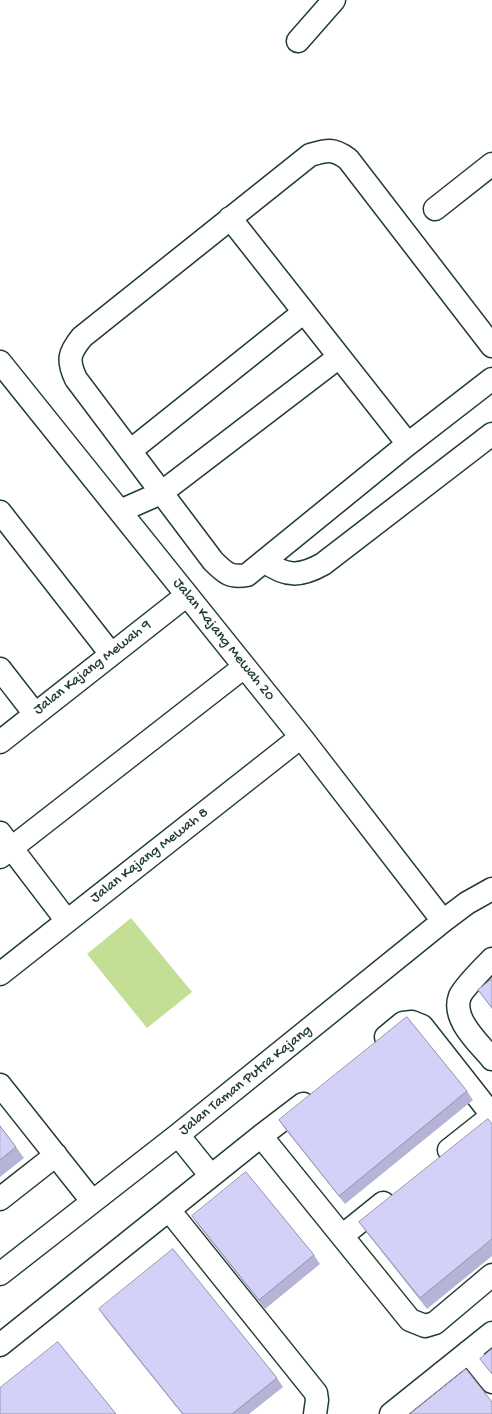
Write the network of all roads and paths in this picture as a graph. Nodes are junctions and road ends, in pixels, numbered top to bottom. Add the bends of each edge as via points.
1 (334, 0) edge
2 (298, 41) dead end
3 (492, 164) edge
4 (434, 209) dead end
5 (230, 218) junction
6 (304, 312) junction
7 (492, 346) edge
8 (339, 357) junction
9 (0, 362) edge
10 (492, 379) edge
11 (492, 434) edge
12 (408, 444) junction
13 (130, 451) junction
14 (161, 493) junction
15 (120, 511) junction
16 (0, 512) edge
17 (264, 561) junction
18 (187, 595) junction
19 (111, 654) junction
20 (244, 667) junction
21 (0, 669) edge
22 (35, 714) junction
23 (301, 737) junction
24 (0, 742) edge
25 (4, 846) edge
26 (492, 889) edge
27 (67, 921) junction
28 (443, 922) junction
29 (492, 959) edge
30 (0, 974) edge
31 (372, 1048) edge
32 (492, 1059) edge
33 (0, 1085) edge
34 (317, 1092) edge
35 (492, 1116) edge
36 (178, 1135) junction
37 (261, 1136) junction
38 (56, 1155) junction
39 (436, 1161) edge
40 (211, 1176) junction
41 (398, 1191) edge
42 (0, 1199) edge
43 (92, 1201) junction
44 (169, 1210) junction
45 (342, 1236) junction
46 (0, 1274) edge
47 (492, 1275) edge
48 (492, 1333) edge
49 (0, 1345) edge
50 (468, 1352) junction
51 (492, 1382) edge
52 (314, 1414) edge
53 (391, 1414) edge

1 - 2 street
3 - 4 street
5 - 6 street
5 - 7 street via 310,155 331,150 340,153 348,159
5 - 13 street via 75,345 70,367 76,379
6 - 8 street
6 - 13 street
8 - 12 street
8 - 14 street
9 - 15 street, Jalan Kajang Mewah 20
10 - 12 street
11 - 17 street via 323,564 298,574 284,573
12 - 17 street
13 - 14 street
14 - 15 street
14 - 17 street via 223,571 236,577 247,575
15 - 18 street, Jalan Kajang Mewah 20
16 - 19 street
18 - 19 street, Jalan Kajang Mewah 9
18 - 20 street, Jalan Kajang Mewah 20
19 - 22 street, Jalan Kajang Mewah 9
20 - 23 street, Jalan Kajang Mewah 20
20 - 25 street
21 - 22 street
22 - 24 street, Jalan Kajang Mewah 9
23 - 27 street, Jalan Kajang Mewah 8
23 - 28 street, Jalan Kajang Mewah 20
25 - 27 street
26 - 28 street, Jalan Taman Putra Kajang via 467,903
27 - 30 street, Jalan Kajang Mewah 8
28 - 36 street, Jalan Taman Putra Kajang
29 - 32 street via 460,996 458,1008 461,1022
31 - 35 street via 403,1023 412,1022 422,1026
33 - 38 street
34 - 37 street
35 - 39 street
36 - 40 street
36 - 43 street, Jalan Taman Putra Kajang
37 - 40 street
37 - 45 street
38 - 42 street
38 - 43 street
40 - 44 street
41 - 45 street
43 - 46 street, Jalan Taman Putra Kajang
44 - 49 street
44 - 52 street via 316,1393
45 - 47 street via 410,1320 425,1326 435,1323
48 - 50 street
50 - 51 street
50 - 53 street

